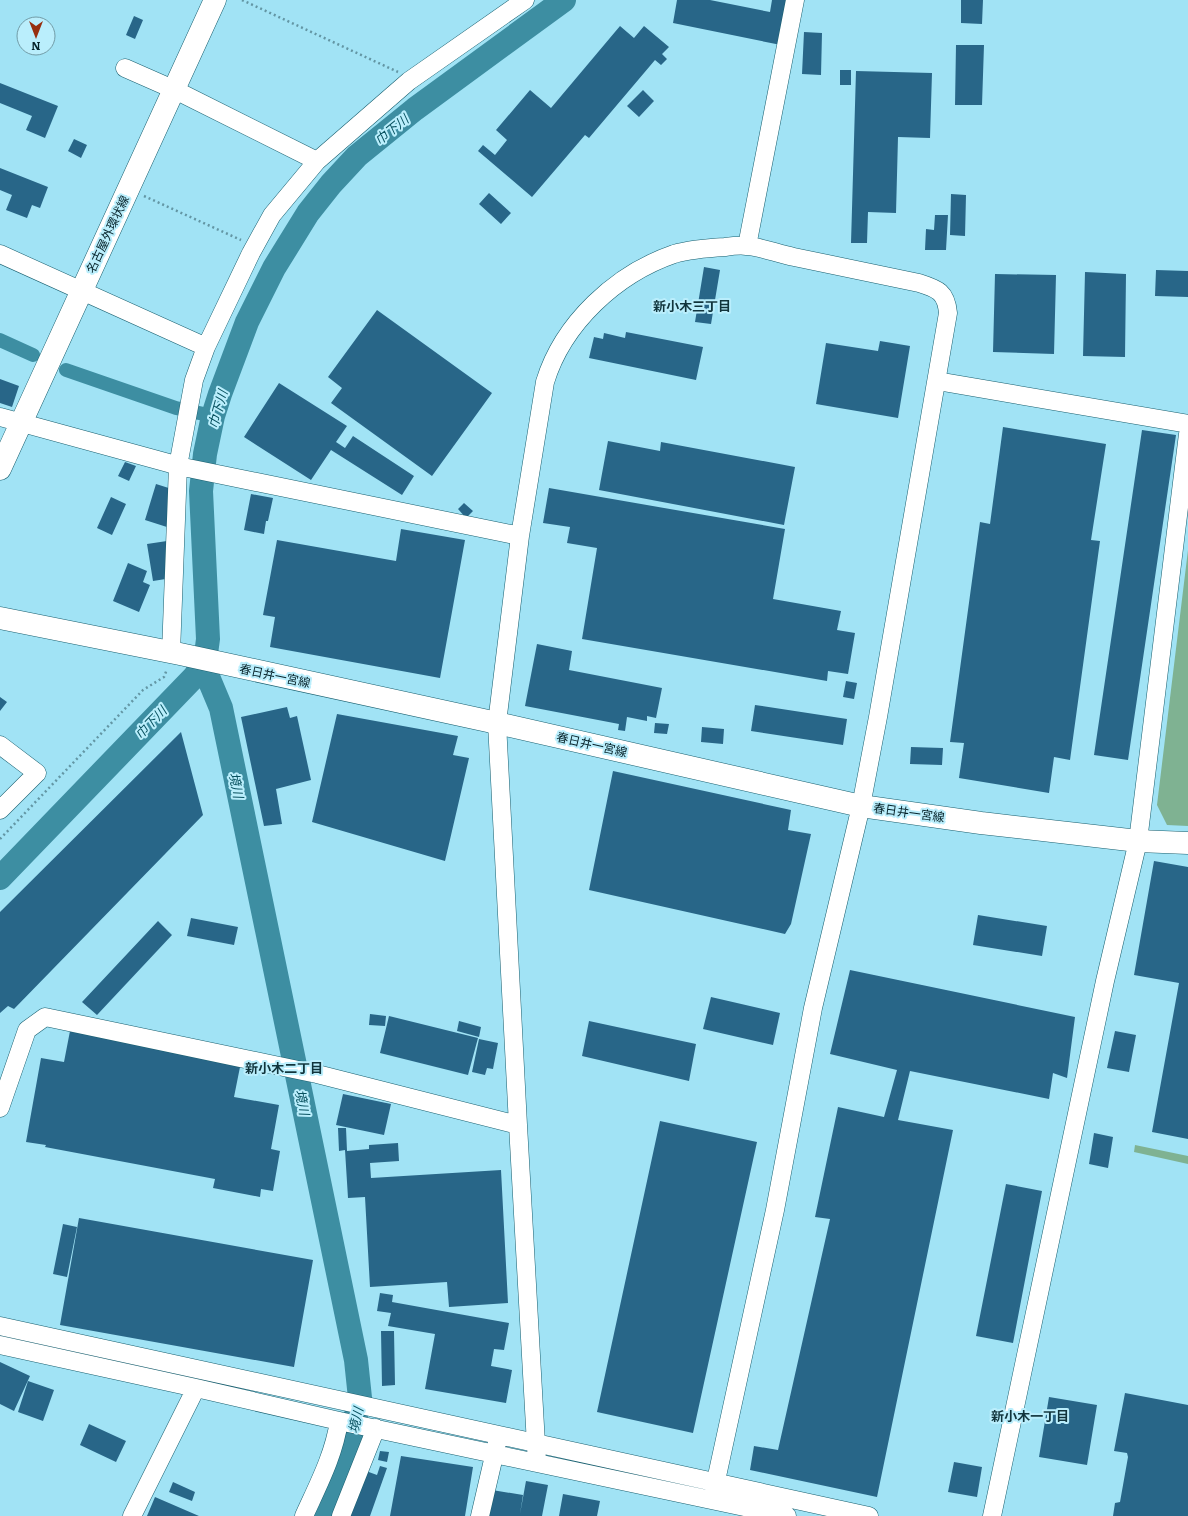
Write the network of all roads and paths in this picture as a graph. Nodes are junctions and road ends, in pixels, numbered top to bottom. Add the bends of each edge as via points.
1 (215, 0) edge
2 (242, 0) edge
3 (794, 0) edge
4 (514, 2) edge
5 (125, 68) dead end
6 (401, 73) dead end
7 (175, 90) junction
8 (317, 161) junction
9 (129, 189) junction
10 (243, 241) dead end
11 (747, 246) junction
12 (0, 254) edge
13 (81, 290) junction
14 (206, 347) junction
15 (936, 381) junction
16 (0, 417) edge
17 (22, 423) junction
18 (1188, 424) edge
19 (1188, 434) edge
20 (180, 467) junction
21 (0, 469) edge
22 (520, 536) junction
23 (0, 618) edge
24 (175, 654) junction
25 (497, 723) junction
26 (0, 745) edge
27 (861, 806) junction
28 (0, 810) edge
29 (0, 839) edge
30 (1138, 841) junction
31 (1188, 843) edge
32 (0, 1108) edge
33 (518, 1125) junction
34 (0, 1326) edge
35 (0, 1345) edge
36 (196, 1388) junction
37 (339, 1421) junction
38 (376, 1428) junction
39 (496, 1445) junction
40 (537, 1453) junction
41 (714, 1491) junction
42 (857, 1515) edge
43 (132, 1516) edge
44 (304, 1516) edge
45 (341, 1516) edge
46 (480, 1516) edge
47 (787, 1516) edge
48 (992, 1516) edge

1 - 7 main road, 名古屋外環状線
2 - 6 path
3 - 11 street
4 - 8 street via 409,81
5 - 7 street
7 - 8 street
7 - 9 main road, 名古屋外環状線
8 - 14 street via 272,215
9 - 10 path
9 - 13 main road, 名古屋外環状線
11 - 15 street via 919,283 941,293 947,302 948,313
11 - 22 street via 704,248 675,254 643,268 617,284 567,333 544,382
12 - 13 street
13 - 14 street
13 - 17 main road, 名古屋外環状線
14 - 20 street via 194,380
15 - 18 street
15 - 27 street
16 - 17 street
17 - 20 street
17 - 21 main road, 名古屋外環状線
19 - 30 street
20 - 22 street
20 - 24 street
22 - 25 street
23 - 24 main road, 春日井一宮線
24 - 25 main road, 春日井一宮線
24 - 29 path via 164,677 143,690
25 - 27 main road, 春日井一宮線
25 - 33 street
26 - 28 street via 37,773
27 - 30 main road, 春日井一宮線
27 - 41 street via 813,1008 775,1210
30 - 31 main road, 春日井一宮線
30 - 48 street
32 - 33 street via 27,1030 45,1017 317,1074
33 - 40 street
34 - 39 street via 342,1400
35 - 36 street
36 - 37 street
36 - 43 street
37 - 38 street
37 - 44 street via 327,1464
38 - 39 street
38 - 45 street
39 - 40 street
39 - 46 street
40 - 41 street
41 - 42 street
41 - 47 street

